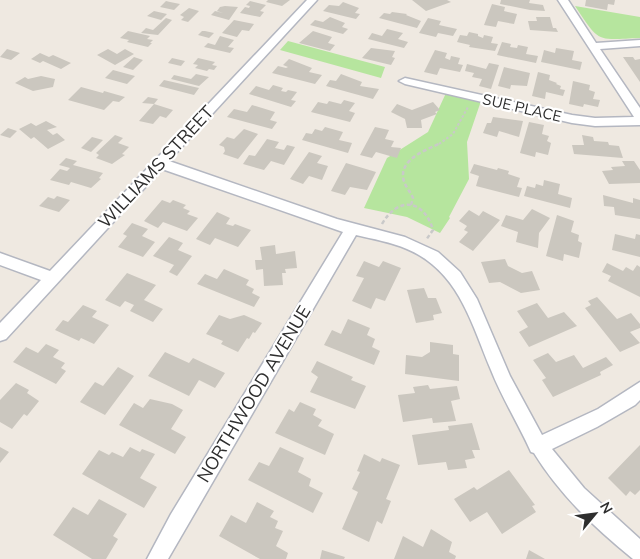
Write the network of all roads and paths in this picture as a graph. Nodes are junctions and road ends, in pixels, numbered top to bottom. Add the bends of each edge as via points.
1 (312, 0) edge
2 (563, 0) edge
3 (640, 43) edge
4 (593, 46) junction
5 (405, 81) dead end
6 (471, 103) dead end
7 (640, 119) edge
8 (160, 163) junction
9 (411, 205) junction
10 (352, 229) junction
11 (377, 234) junction
12 (420, 248) junction
13 (0, 259) edge
14 (53, 278) junction
15 (0, 334) edge
16 (640, 390) edge
17 (538, 446) junction
18 (640, 552) edge
19 (157, 559) edge

1 - 8 street, WILLIAMS STREET
2 - 4 street
3 - 4 street
4 - 7 street
5 - 7 street, SUE PLACE via 572,119 595,122
6 - 9 path via 449,137 426,149 406,166 402,174 413,198
8 - 10 street
8 - 14 street, WILLIAMS STREET
9 - 11 path via 400,204 390,210
9 - 12 path via 421,209 432,225 433,230
10 - 11 street
10 - 19 street, NORTHWOOD AVENUE
11 - 12 street
12 - 17 street via 443,264 465,288 502,378
13 - 14 street
14 - 15 street, WILLIAMS STREET
16 - 17 street via 627,401
17 - 18 street via 587,506

